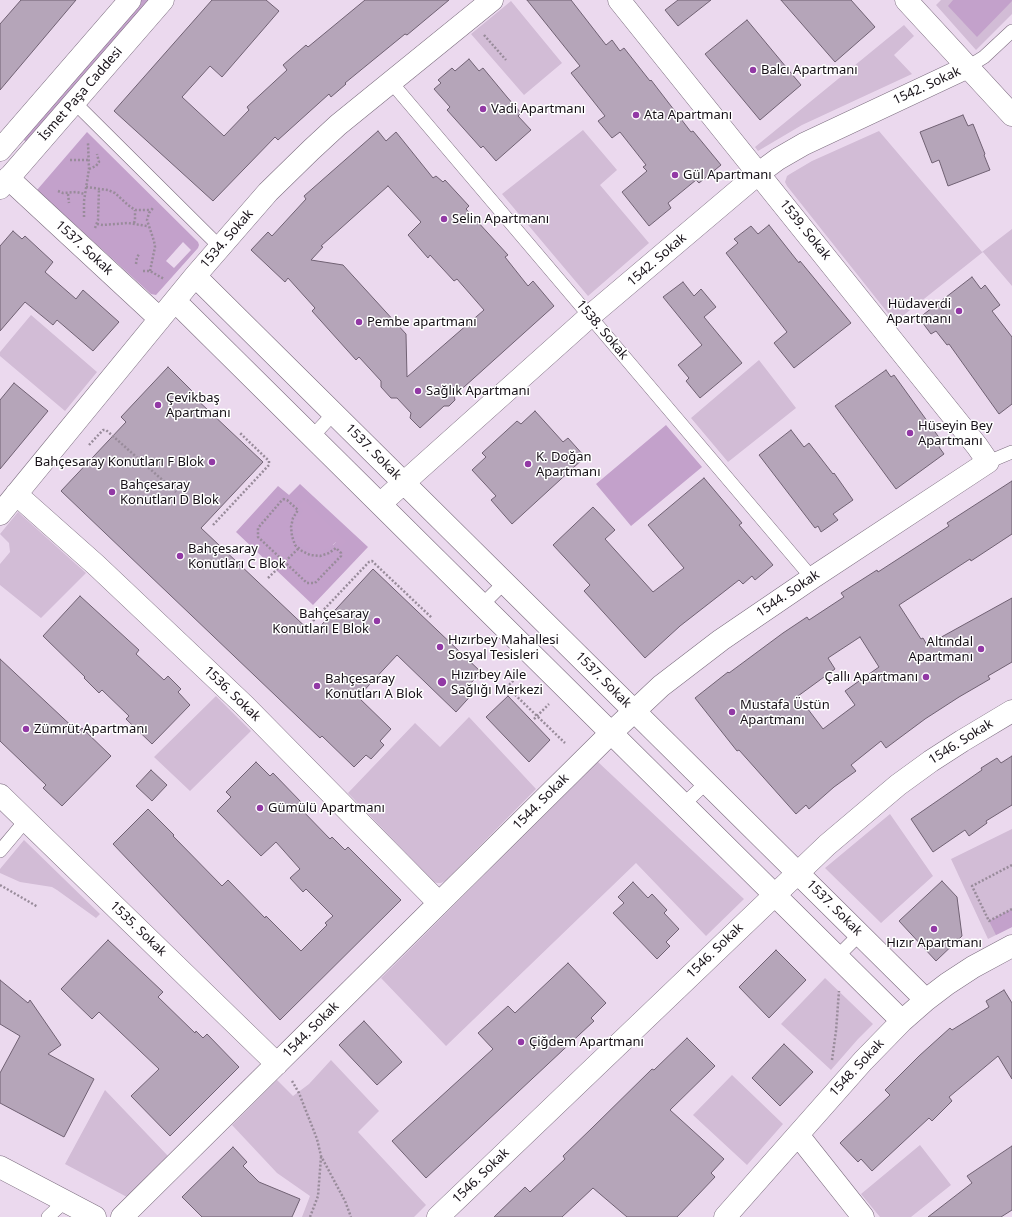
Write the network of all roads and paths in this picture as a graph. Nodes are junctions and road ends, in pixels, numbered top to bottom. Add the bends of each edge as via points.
1 (130, 0) edge
2 (163, 0) edge
3 (492, 0) edge
4 (619, 0) edge
5 (914, 3) edge
6 (469, 18) junction
7 (1012, 31) edge
8 (506, 60) dead end
9 (968, 67) junction
10 (391, 82) junction
11 (74, 102) junction
12 (1012, 115) edge
13 (88, 138) dead end
14 (0, 150) edge
15 (97, 154) dead end
16 (70, 160) dead end
17 (89, 160) junction
18 (89, 169) junction
19 (759, 173) junction
20 (4, 183) edge
21 (86, 187) junction
22 (55, 190) dead end
23 (99, 190) junction
24 (85, 194) junction
25 (167, 194) junction
26 (135, 210) junction
27 (151, 210) junction
28 (86, 220) dead end
29 (97, 224) junction
30 (134, 224) junction
31 (148, 226) junction
32 (91, 227) dead end
33 (220, 247) junction
34 (140, 253) dead end
35 (138, 268) dead end
36 (150, 271) dead end
37 (196, 276) junction
38 (175, 301) junction
39 (590, 316) junction
40 (160, 318) junction
41 (334, 413) junction
42 (240, 433) dead end
43 (312, 437) junction
44 (85, 450) dead end
45 (1012, 452) edge
46 (988, 462) junction
47 (404, 482) junction
48 (176, 492) dead end
49 (16, 494) junction
50 (380, 504) junction
51 (0, 514) edge
52 (213, 525) dead end
53 (299, 548) junction
54 (284, 562) junction
55 (268, 578) dead end
56 (812, 578) junction
57 (505, 582) junction
58 (482, 605) junction
59 (432, 618) dead end
60 (313, 621) dead end
61 (520, 673) dead end
62 (551, 702) dead end
63 (634, 711) junction
64 (1012, 711) edge
65 (538, 716) junction
66 (534, 719) dead end
67 (611, 733) junction
68 (565, 743) dead end
69 (707, 782) junction
70 (0, 795) edge
71 (684, 805) junction
72 (26, 820) junction
73 (0, 851) edge
74 (1012, 865) edge
75 (797, 872) junction
76 (0, 885) edge
77 (774, 894) junction
78 (439, 903) junction
79 (38, 907) dead end
80 (1012, 909) edge
81 (860, 934) junction
82 (1012, 946) edge
83 (838, 957) junction
84 (840, 984) dead end
85 (926, 1000) junction
86 (902, 1021) junction
87 (832, 1063) dead end
88 (277, 1064) junction
89 (296, 1087) dead end
90 (798, 1135) junction
91 (321, 1156) junction
92 (0, 1167) edge
93 (65, 1201) junction
94 (48, 1217) edge
95 (95, 1217) edge
96 (122, 1217) edge
97 (310, 1217) edge
98 (351, 1217) edge
99 (438, 1217) edge
100 (725, 1217) edge
101 (863, 1217) edge

1 - 14 street, İsmet Paşa Caddesi
2 - 11 street, İsmet Paşa Caddesi
3 - 6 street, 1534. Sokak
4 - 19 street, 1539. Sokak
5 - 9 street
6 - 8 path
6 - 10 street, 1534. Sokak
7 - 9 lane via 984,58
9 - 12 street
9 - 19 street, 1542. Sokak via 804,144
10 - 33 street, 1534. Sokak via 311,150 268,192
10 - 39 lane, 1538. Sokak
11 - 20 street, İsmet Paşa Caddesi
11 - 25 lane
13 - 17 path
15 - 18 path via 99,162
16 - 17 path
17 - 18 path
18 - 21 path
19 - 39 street, 1542. Sokak
19 - 46 street, 1539. Sokak
20 - 40 street, 1537. Sokak
21 - 23 path
21 - 24 path
22 - 24 path
23 - 26 path via 115,193
23 - 29 path
24 - 28 path via 83,207
25 - 27 path
25 - 33 lane
26 - 27 path
26 - 30 path
27 - 31 path via 147,220
29 - 30 path
29 - 32 path via 94,230
30 - 31 path
31 - 36 path via 155,247
33 - 37 street, 1534. Sokak
34 - 35 path via 136,261
37 - 38 street, 1534. Sokak
37 - 41 street, 1537. Sokak
38 - 40 street, 1534. Sokak
38 - 43 street
39 - 47 street, 1542. Sokak
39 - 56 lane, 1538. Sokak
40 - 49 street, 1534. Sokak
41 - 43 lane
41 - 47 street, 1537. Sokak
42 - 52 path via 269,461 269,465
43 - 50 street
44 - 48 path via 102,430 106,430
45 - 46 lane, 1544. Sokak
46 - 56 street, 1544. Sokak
47 - 50 street, 1542. Sokak
47 - 57 street, 1537. Sokak
49 - 51 street, 1534. Sokak
49 - 78 street, 1536. Sokak via 96,565 244,705
50 - 58 street
53 - 54 path
53 - 54 path via 310,555 320,556 336,548 341,556 315,583 307,583
53 - 54 path via 292,536 291,527 298,510 283,499 258,528 258,537
54 - 55 path
56 - 63 street, 1544. Sokak via 688,664
57 - 58 lane
57 - 63 street, 1537. Sokak
58 - 67 street
59 - 60 path via 370,561
61 - 65 path via 507,687
62 - 65 path
63 - 67 street, 1544. Sokak
63 - 69 street, 1537. Sokak
64 - 75 street, 1546. Sokak via 962,740 898,785
65 - 66 path
65 - 68 path
67 - 71 street
67 - 78 street, 1544. Sokak
69 - 71 lane
69 - 75 street, 1537. Sokak
70 - 72 street, 1535. Sokak
71 - 77 street
72 - 73 lane
72 - 88 street, 1535. Sokak
74 - 80 path via 972,886 989,921
75 - 77 street, 1546. Sokak
75 - 81 street, 1537. Sokak
76 - 79 path
77 - 83 street
77 - 99 street, 1546. Sokak
78 - 88 street, 1544. Sokak
81 - 83 lane
81 - 85 street, 1537. Sokak
82 - 85 street, 1548. Sokak via 973,967
83 - 86 street
84 - 87 path
85 - 86 street, 1548. Sokak
86 - 90 street, 1548. Sokak
88 - 96 street, 1544. Sokak
89 - 91 path via 317,1139
90 - 100 street, 1548. Sokak
90 - 101 street
91 - 97 path via 318,1196
91 - 98 path
92 - 93 street
93 - 94 lane
93 - 95 street

